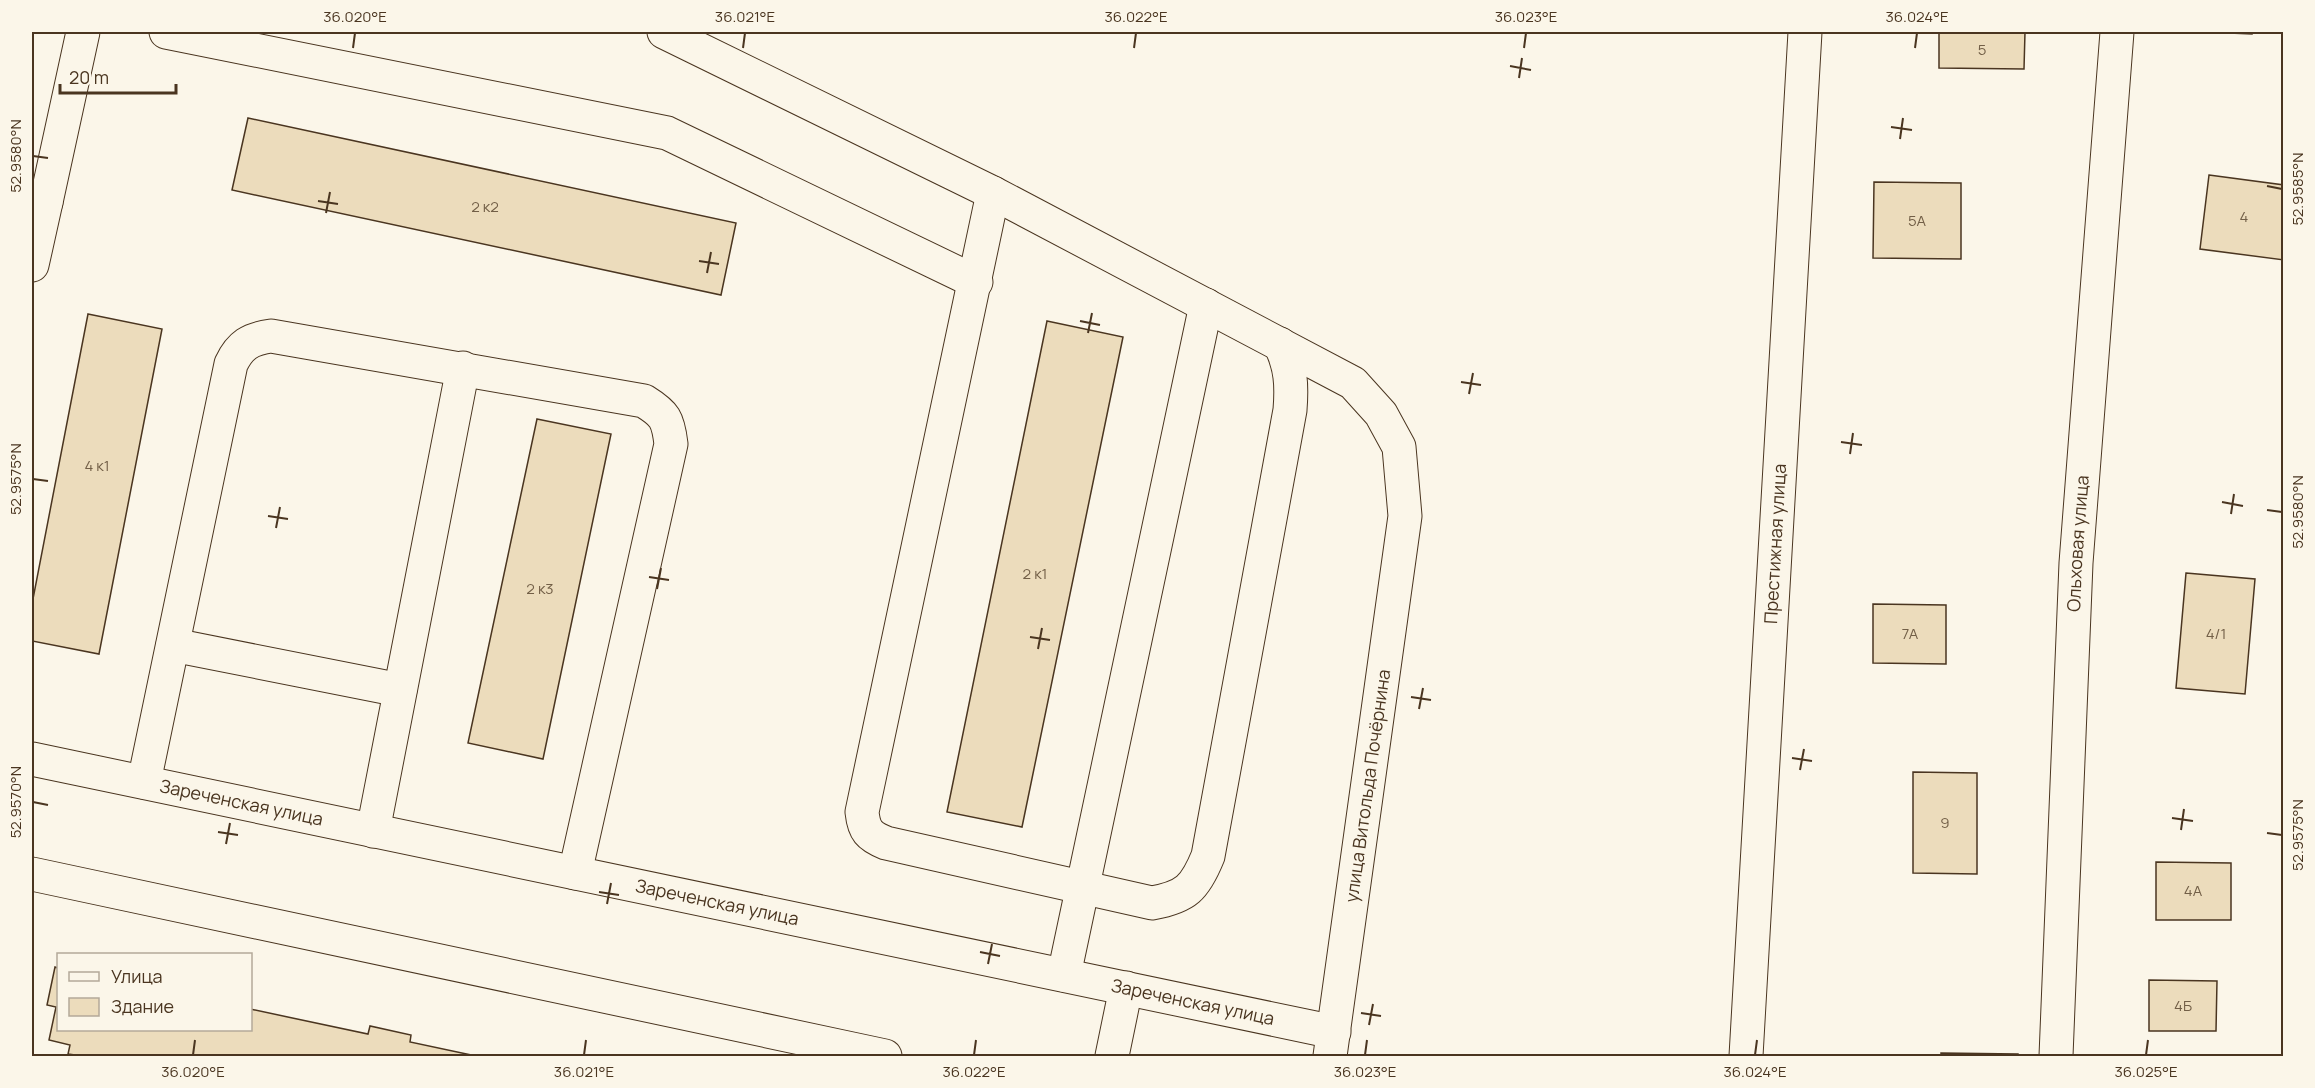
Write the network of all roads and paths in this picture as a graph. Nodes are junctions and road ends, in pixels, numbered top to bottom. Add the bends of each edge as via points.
1 (83, 32) edge
2 (166, 32) edge
3 (664, 32) edge
4 (1805, 32) edge
5 (2117, 32) edge
6 (993, 193) junction
7 (39, 200) edge
8 (32, 265) edge
9 (976, 282) junction
10 (1206, 304) junction
11 (1280, 344) junction
12 (463, 368) junction
13 (173, 645) junction
14 (400, 690) junction
15 (32, 759) edge
16 (144, 783) junction
17 (373, 831) junction
18 (575, 873) junction
19 (32, 874) edge
20 (1082, 887) junction
21 (1064, 975) junction
22 (1126, 988) junction
23 (1332, 1044) edge
24 (885, 1056) edge
25 (1112, 1056) edge
26 (1746, 1056) edge
27 (2056, 1056) edge

1 - 7 street
2 - 9 street via 667,133
3 - 6 street, улица Витольда Почёрнина
4 - 26 street, Престижная улица
5 - 27 street, Ольховая улица via 2076,563
6 - 9 street
6 - 10 street, улица Витольда Почёрнина
7 - 8 street
9 - 20 street via 862,812 863,827 872,838 886,843
10 - 11 street, улица Витольда Почёрнина
10 - 20 street
11 - 20 street via 1293,382 1290,410 1208,856 1200,877 1176,899 1152,903
11 - 23 street, улица Витольда Почёрнина via 1353,383 1381,414 1399,447 1405,516
12 - 13 street via 271,336 252,339 238,350 231,364
12 - 14 street
12 - 18 street via 644,401 661,412 669,425 671,444
13 - 14 street
13 - 16 street
14 - 17 street
15 - 16 street, Зареченская улица
16 - 17 street, Зареченская улица
17 - 18 street, Зареченская улица
18 - 21 street, Зареченская улица
19 - 24 street
20 - 21 street
21 - 22 street, Зареченская улица
22 - 23 street, Зареченская улица
22 - 25 street

